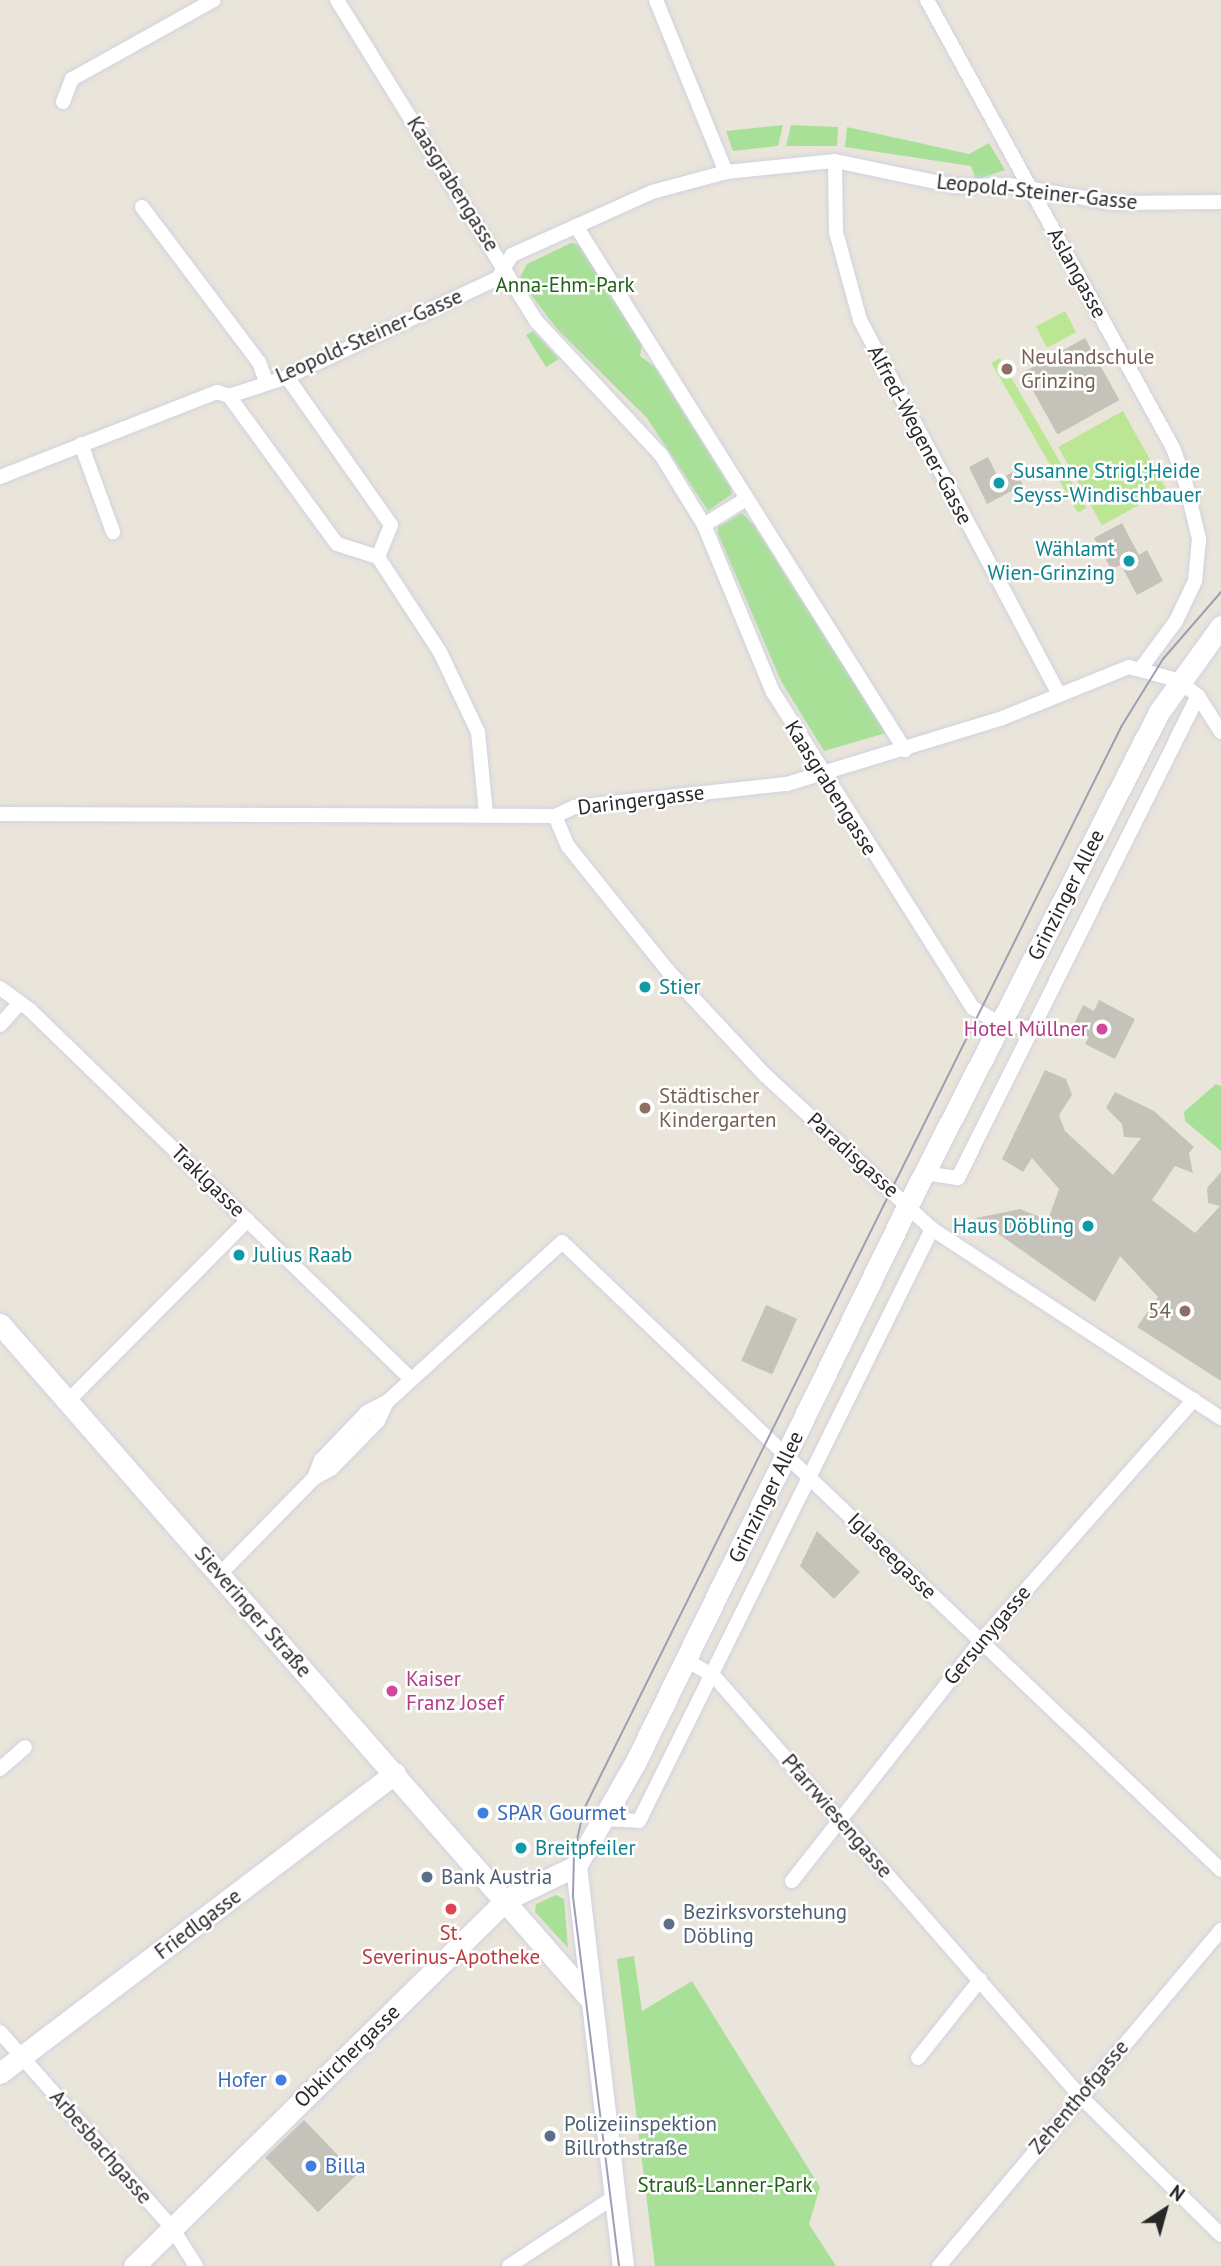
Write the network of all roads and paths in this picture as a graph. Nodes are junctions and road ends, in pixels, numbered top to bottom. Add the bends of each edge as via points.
1 (214, 0) edge
2 (337, 0) edge
3 (656, 0) edge
4 (927, 0) edge
5 (63, 102) dead end
6 (835, 161) junction
7 (726, 172) junction
8 (1032, 190) junction
9 (1221, 202) edge
10 (142, 207) dead end
11 (576, 226) junction
12 (505, 267) junction
13 (287, 377) junction
14 (267, 381) junction
15 (229, 396) junction
16 (81, 444) junction
17 (0, 477) edge
18 (746, 499) junction
19 (704, 525) junction
20 (113, 532) dead end
21 (378, 557) junction
22 (1221, 626) edge
23 (1142, 667) junction
24 (1177, 680) junction
25 (1058, 692) junction
26 (1198, 695) junction
27 (1221, 732) edge
28 (905, 750) junction
29 (819, 772) junction
30 (486, 813) junction
31 (0, 814) edge
32 (555, 816) junction
33 (0, 988) edge
34 (18, 1005) junction
35 (1001, 1024) junction
36 (0, 1025) edge
37 (1031, 1028) junction
38 (925, 1173) junction
39 (908, 1205) junction
40 (248, 1220) junction
41 (932, 1230) junction
42 (0, 1324) edge
43 (411, 1380) junction
44 (1194, 1399) junction
45 (68, 1401) junction
46 (1221, 1418) edge
47 (787, 1454) junction
48 (810, 1477) junction
49 (220, 1574) junction
50 (981, 1641) junction
51 (686, 1660) junction
52 (714, 1676) junction
53 (25, 1747) dead end
54 (0, 1769) edge
55 (395, 1773) junction
56 (839, 1818) junction
57 (603, 1819) junction
58 (576, 1866) junction
59 (1221, 1870) edge
60 (792, 1881) dead end
61 (507, 1899) junction
62 (1221, 1930) edge
63 (980, 1980) junction
64 (590, 1999) junction
65 (0, 2032) edge
66 (23, 2057) junction
67 (918, 2058) dead end
68 (0, 2073) edge
69 (1080, 2096) junction
70 (614, 2197) junction
71 (172, 2228) junction
72 (1221, 2235) edge
73 (134, 2266) edge
74 (196, 2266) edge
75 (509, 2266) edge
76 (623, 2266) edge
77 (939, 2266) edge

1 - 5 street via 72,79
2 - 12 street, Kaasgrabengasse
3 - 7 street
4 - 8 street, Aslangasse
6 - 7 street, Leopold-Steiner-Gasse
6 - 8 street, Leopold-Steiner-Gasse via 955,186 1009,184
6 - 25 street, Alfred-Wegener-Gasse via 836,232 860,320
7 - 11 street, Leopold-Steiner-Gasse via 652,192
8 - 9 street, Leopold-Steiner-Gasse via 1114,203
8 - 23 street, Aslangasse via 1173,448 1199,539 1195,581 1176,621
10 - 14 street via 259,362
11 - 12 street, Leopold-Steiner-Gasse via 513,255
11 - 18 street
12 - 13 street, Leopold-Steiner-Gasse via 498,278
12 - 19 street, Kaasgrabengasse via 510,285 537,322 662,455
13 - 14 street, Leopold-Steiner-Gasse
13 - 21 street via 391,524
14 - 15 street, Leopold-Steiner-Gasse
15 - 16 street, Leopold-Steiner-Gasse via 217,392
15 - 21 street via 337,544
16 - 17 street, Leopold-Steiner-Gasse
16 - 20 street
18 - 19 street
18 - 28 street
19 - 29 street, Kaasgrabengasse via 773,692
21 - 30 street via 471,707
22 - 24 street, Grinzinger Allee
23 - 24 street
23 - 25 street, Daringergasse via 1101,674
24 - 26 street
24 - 35 street, Grinzinger Allee
25 - 28 street, Daringergasse via 1000,719
26 - 27 street
26 - 37 street, Grinzinger Allee
28 - 29 street, Daringergasse
29 - 32 street, Daringergasse via 787,784 574,807
29 - 35 street, Kaasgrabengasse via 973,1008
30 - 31 street, Daringergasse
30 - 32 street, Daringergasse
32 - 39 street, Paradisgasse via 568,846 668,971 765,1075
33 - 34 street, Traklgasse
34 - 36 street
34 - 40 street, Traklgasse via 30,1010
35 - 37 street
35 - 38 street, Grinzinger Allee
37 - 38 street, Grinzinger Allee via 958,1178
38 - 39 street, Grinzinger Allee
39 - 41 street, Paradisgasse
39 - 47 street, Grinzinger Allee
40 - 43 street, Traklgasse
40 - 45 street
41 - 44 street, Paradisgasse
41 - 48 street, Grinzinger Allee
42 - 45 street, Sieveringer Straße
43 - 47 street, Iglaseegasse via 562,1242
43 - 49 street via 331,1469 314,1478
44 - 46 street, Paradisgasse
44 - 50 street, Gersunygasse
45 - 49 street, Sieveringer Straße
47 - 48 street, Iglaseegasse
47 - 51 street, Grinzinger Allee
48 - 50 street, Iglaseegasse
48 - 52 street, Grinzinger Allee
49 - 55 street, Sieveringer Straße
50 - 56 street, Gersunygasse
50 - 59 street, Iglaseegasse
51 - 52 street, Pfarrwiesengasse
51 - 57 street, Grinzinger Allee
52 - 56 street, Pfarrwiesengasse
52 - 57 street, Grinzinger Allee via 639,1821
53 - 54 street
55 - 61 street, Sieveringer Straße
55 - 66 street, Friedlgasse
56 - 60 street, Gersunygasse
56 - 63 street, Pfarrwiesengasse
57 - 58 street, Grinzinger Allee
58 - 61 street, Obkirchergasse
58 - 64 street
61 - 64 street, Sieveringer Straße
61 - 71 street, Obkirchergasse
62 - 69 street, Zehenthofgasse
63 - 67 street
63 - 69 street, Pfarrwiesengasse
64 - 70 street
65 - 66 street, Arbesbachgasse
66 - 68 street, Friedlgasse
66 - 71 street, Arbesbachgasse
69 - 72 street, Pfarrwiesengasse
69 - 77 street, Zehenthofgasse
70 - 75 street
70 - 76 street
71 - 73 street, Obkirchergasse
71 - 74 street, Arbesbachgasse

